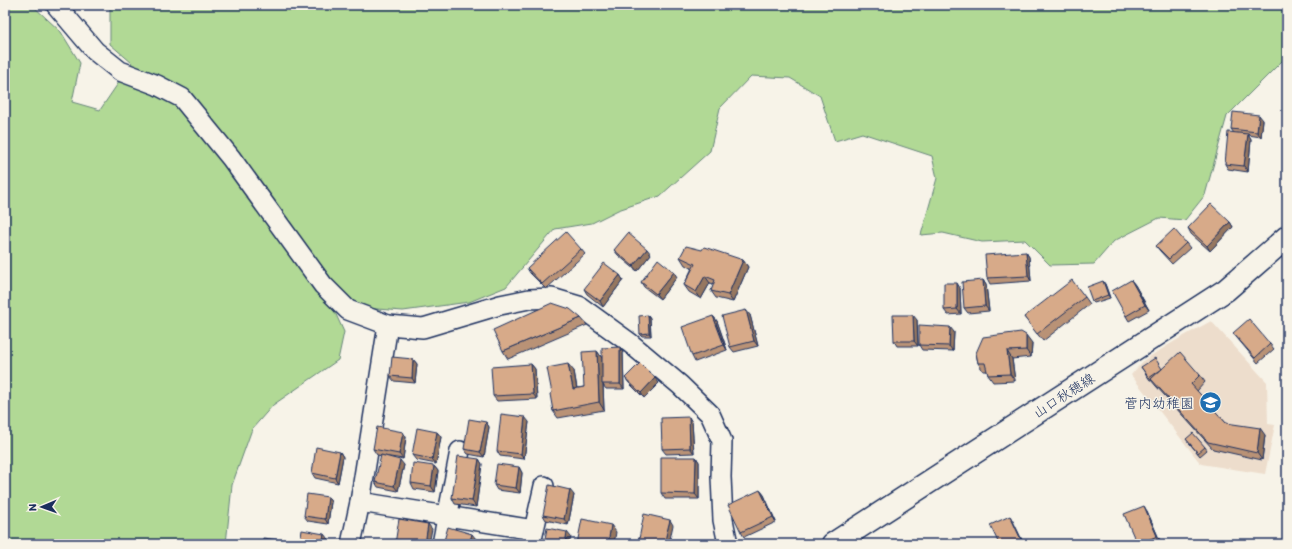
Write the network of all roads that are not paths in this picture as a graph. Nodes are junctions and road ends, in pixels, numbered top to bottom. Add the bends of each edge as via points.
1 (56, 5) edge
2 (1287, 237) edge
3 (388, 325) junction
4 (460, 451) dead end
5 (544, 486) dead end
6 (360, 502) junction
7 (447, 515) junction
8 (533, 537) edge
9 (351, 544) edge
10 (442, 544) edge
11 (728, 544) edge
12 (833, 544) edge

1 - 3 street via 95,51 120,71 182,98 231,158 323,285 348,310
2 - 12 main road, 山口秋穂線 via 1226,290
3 - 6 street
3 - 11 street via 423,328 529,298 552,298 579,306 630,343 710,414 722,441 723,520
4 - 7 street
5 - 8 street
6 - 7 street
6 - 9 street
7 - 8 street
7 - 10 street

